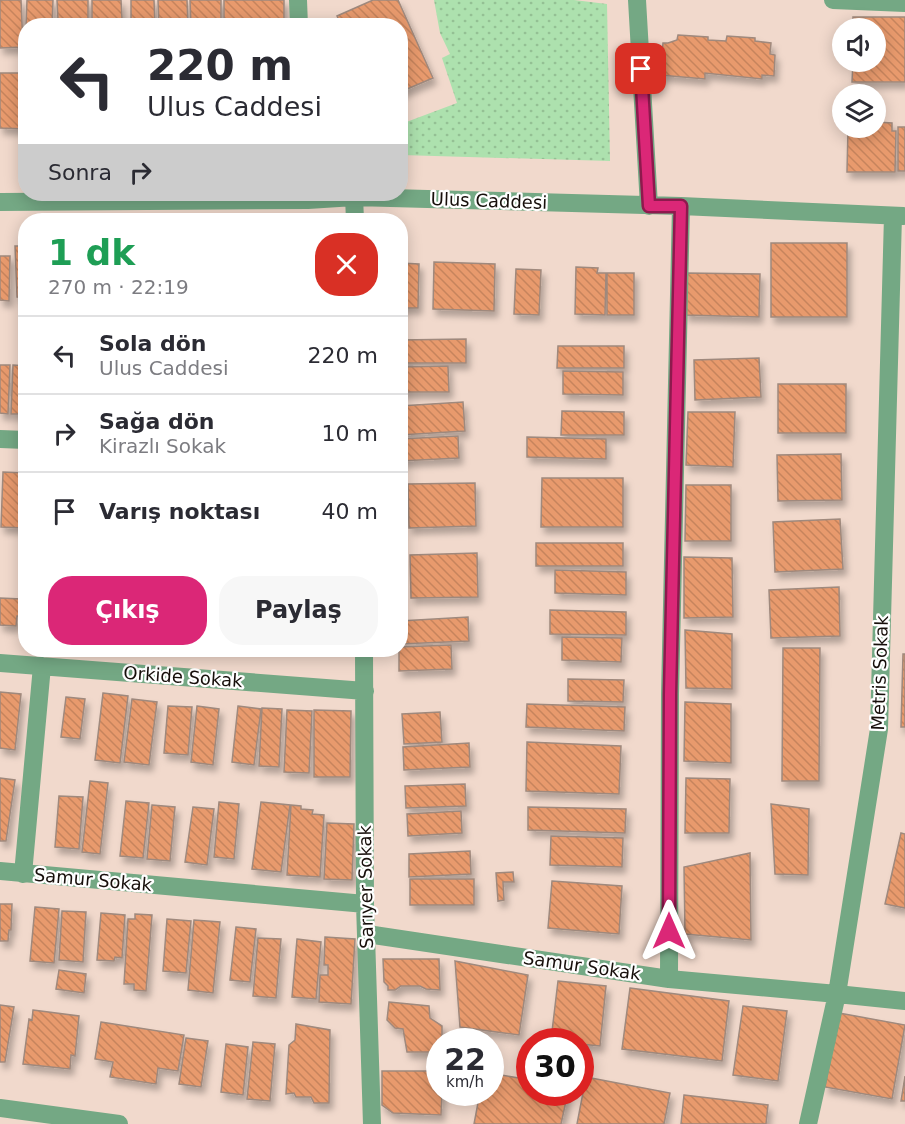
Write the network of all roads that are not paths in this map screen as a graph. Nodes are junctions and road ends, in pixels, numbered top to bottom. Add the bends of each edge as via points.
1 (298, 0) edge
2 (637, 0) edge
3 (833, 0) edge
4 (905, 3) edge
5 (299, 18) edge
6 (408, 199) edge
7 (243, 201) edge
8 (0, 202) edge
9 (649, 206) junction
10 (681, 206) junction
11 (66, 212) edge
12 (899, 216) edge
13 (0, 438) edge
14 (18, 439) edge
15 (364, 657) edge
16 (33, 660) edge
17 (0, 663) edge
18 (365, 691) junction
19 (0, 871) edge
20 (23, 874) junction
21 (366, 904) junction
22 (367, 934) junction
23 (669, 979) junction
24 (837, 994) junction
25 (905, 1001) edge
26 (0, 1108) edge
27 (119, 1124) edge
28 (372, 1124) edge
29 (808, 1124) edge

1 - 5 street
2 - 9 street
3 - 4 street
6 - 9 street, Ulus Caddesi
7 - 11 street, Ulus Caddesi
8 - 11 street, Ulus Caddesi
9 - 10 street, Ulus Caddesi
10 - 12 street, Ulus Caddesi
10 - 23 street
12 - 24 street, Metris Sokak via 879,729
13 - 14 street
15 - 18 street, Sarıyer Sokak
16 - 17 street, Orkide Sokak
16 - 18 street, Orkide Sokak
16 - 20 street
18 - 21 street, Sarıyer Sokak
19 - 20 street, Samur Sokak
20 - 21 street, Samur Sokak
21 - 22 street, Sarıyer Sokak
22 - 23 street, Samur Sokak
22 - 28 street, Sarıyer Sokak
23 - 24 street, Samur Sokak
24 - 25 street, Samur Sokak
24 - 29 street, Metris Sokak
26 - 27 street

